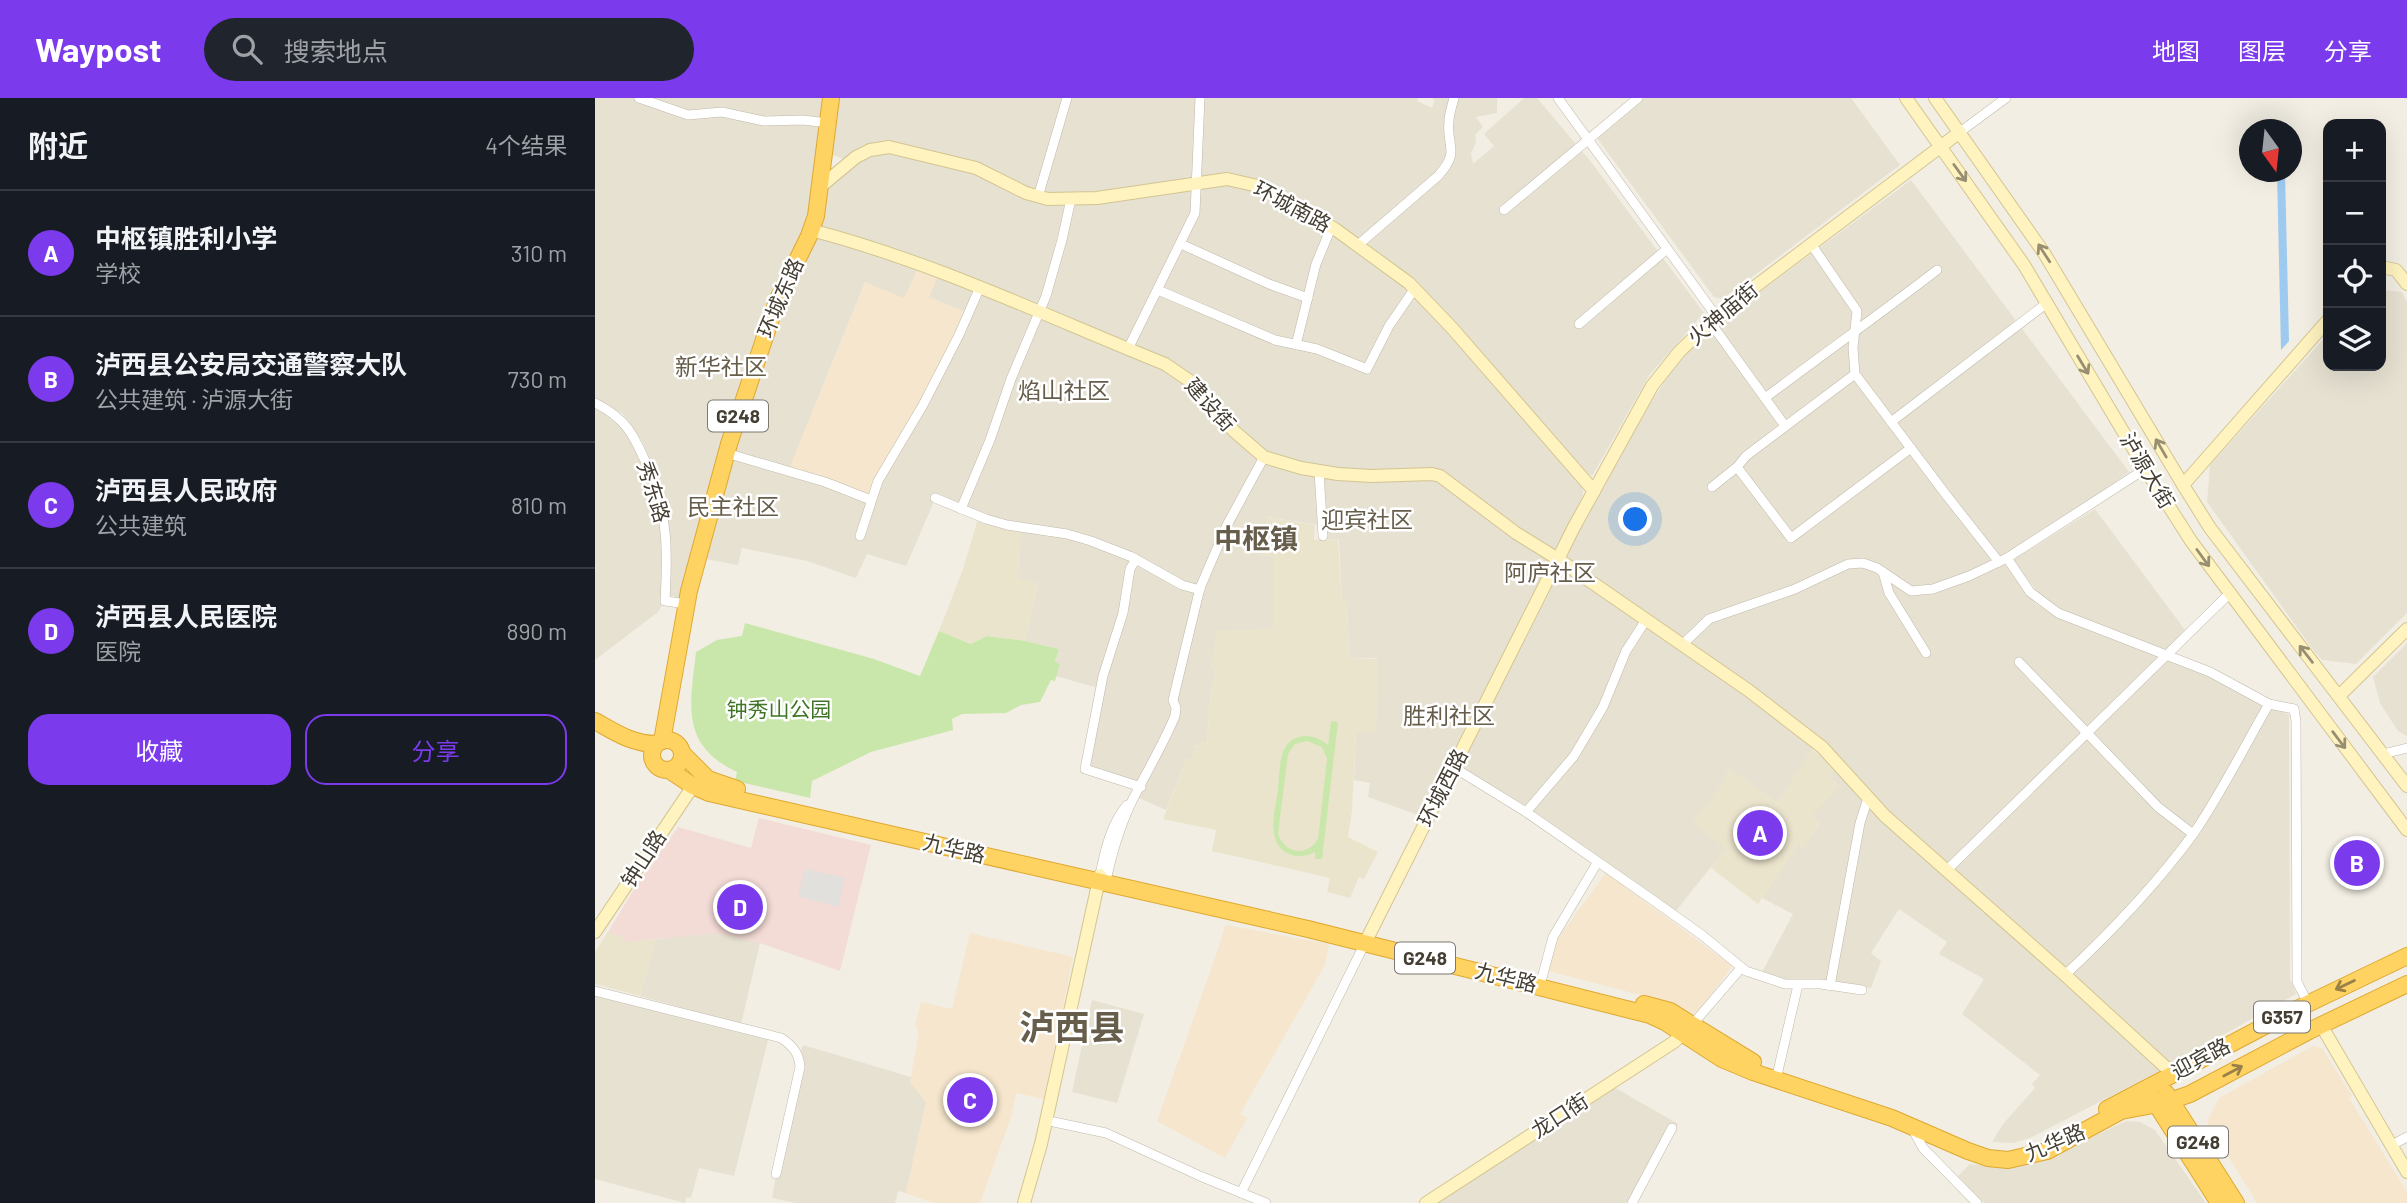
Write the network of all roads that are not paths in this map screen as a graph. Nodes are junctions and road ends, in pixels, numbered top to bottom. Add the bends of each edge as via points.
1 (639, 98) edge
2 (831, 98) edge
3 (1067, 98) edge
4 (1200, 98) edge
5 (1454, 98) edge
6 (1558, 98) edge
7 (1638, 98) edge
8 (1906, 98) edge
9 (1935, 98) edge
10 (2006, 98) edge
11 (828, 123) junction
12 (1960, 132) junction
13 (1587, 141) junction
14 (1941, 146) junction
15 (1196, 183) junction
16 (820, 187) junction
17 (1038, 197) junction
18 (1071, 200) junction
19 (1504, 210) dead end
20 (1331, 228) junction
21 (811, 230) junction
22 (1181, 244) junction
23 (1811, 244) junction
24 (1358, 245) junction
25 (1667, 249) junction
26 (2386, 268) edge
27 (1937, 270) dead end
28 (2407, 284) edge
29 (980, 287) junction
30 (1415, 288) junction
31 (1158, 290) junction
32 (1308, 298) junction
33 (2047, 303) junction
34 (1039, 312) junction
35 (1713, 319) junction
36 (1579, 324) dead end
37 (2323, 326) edge
38 (1856, 331) junction
39 (1296, 345) junction
40 (1128, 349) junction
41 (1855, 374) junction
42 (1765, 398) junction
43 (595, 403) edge
44 (1891, 422) junction
45 (1786, 426) junction
46 (1911, 449) junction
47 (726, 453) junction
48 (1264, 457) junction
49 (1737, 467) junction
50 (2145, 469) junction
51 (1318, 471) junction
52 (2183, 485) junction
53 (1712, 487) dead end
54 (1594, 491) junction
55 (935, 498) dead end
56 (871, 499) junction
57 (961, 509) junction
58 (860, 536) dead end
59 (1323, 536) dead end
60 (1136, 559) junction
61 (1558, 559) junction
62 (2003, 560) junction
63 (1883, 572) junction
64 (1200, 590) junction
65 (2229, 594) junction
66 (687, 604) junction
67 (1646, 620) junction
68 (2407, 629) edge
69 (1682, 645) junction
70 (1926, 653) dead end
71 (2166, 655) junction
72 (2019, 662) dead end
73 (2339, 696) junction
74 (2307, 698) junction
75 (2269, 704) junction
76 (2294, 709) junction
77 (595, 721) edge
78 (595, 731) edge
79 (2087, 733) junction
80 (656, 748) junction
81 (2407, 748) edge
82 (682, 753) junction
83 (2383, 754) junction
84 (1453, 767) junction
85 (669, 770) junction
86 (693, 786) junction
87 (2407, 786) edge
88 (1140, 787) junction
89 (1868, 798) junction
90 (1526, 812) junction
91 (2407, 830) edge
92 (2193, 834) junction
93 (1597, 863) junction
94 (1947, 870) junction
95 (1103, 879) junction
96 (595, 932) edge
97 (1366, 939) junction
98 (2407, 956) edge
99 (1741, 968) junction
100 (2065, 975) junction
101 (1542, 978) junction
102 (2407, 984) edge
103 (1798, 985) junction
104 (1830, 986) junction
105 (595, 990) edge
106 (1862, 990) dead end
107 (2308, 1003) junction
108 (2321, 1025) junction
109 (1687, 1029) junction
110 (1778, 1071) junction
111 (2159, 1082) junction
112 (2164, 1103) junction
113 (1054, 1122) junction
114 (1911, 1127) junction
115 (1672, 1128) dead end
116 (2407, 1137) edge
117 (2392, 1146) junction
118 (2407, 1172) edge
119 (776, 1174) dead end
120 (1241, 1193) junction
121 (1024, 1203) edge
122 (1032, 1203) edge
123 (1266, 1203) edge
124 (1426, 1203) edge
125 (1632, 1203) edge
126 (1977, 1203) edge
127 (2219, 1203) edge
128 (2236, 1203) edge

1 - 11 street via 688,116 722,112 764,121
2 - 11 highway, 环城东路 / G248
3 - 17 street
4 - 15 street
5 - 24 street via 1448,123 1452,148 1446,165
6 - 13 street
7 - 13 street
8 - 14 street, 泸源大街
9 - 12 street, 泸源大街
10 - 12 street
11 - 16 highway, 环城东路 / G248
12 - 14 street, 火神庙街
52 -> 12 street, 泸源大街 via 2044,253
13 - 19 street
13 - 25 street
14 - 23 street, 火神庙街
14 -> 33 street, 泸源大街
15 - 18 street, 环城南路
15 - 20 street, 环城南路 via 1251,183
15 - 22 street via 1195,213
16 - 17 street, 环城南路 via 856,157 889,147 977,169
16 - 21 highway, 环城东路 / G248
17 - 18 street, 环城南路
18 - 34 street
20 - 24 street, 环城南路
20 - 32 street
21 - 29 street, 建设街
21 - 47 highway, 环城东路 / G248 via 777,301
22 - 31 street
22 - 32 street
23 - 35 street, 火神庙街
23 - 38 street via 1855,306
24 - 30 street, 环城南路
25 - 35 street
25 - 36 street
26 - 28 street via 2396,270
27 - 38 street
29 - 34 street, 建设街
29 - 56 street
30 - 39 street via 1367,369
30 - 54 street, 环城南路
31 - 39 street
31 - 40 street
32 - 39 street
33 - 44 street
33 -> 50 street, 泸源大街
34 - 40 street, 建设街
34 - 57 street
35 - 42 street
35 - 54 street, 火神庙街 via 1652,386
37 - 52 street
38 - 41 street
38 - 42 street
40 - 48 street, 建设街 via 1182,374
41 - 44 street
41 - 45 street
42 - 45 street
43 - 66 street, 秀东路 via 614,412 629,431 658,492 668,558 665,601
44 - 46 street
45 - 49 street
46 - 49 street via 1791,538
46 - 62 street
47 - 56 street
47 - 66 highway, 环城东路 / G248
48 - 51 street, 建设街
48 - 64 street via 1227,525
49 - 53 street
50 - 62 street
50 -> 65 street, 泸源大街
51 - 59 street
51 - 61 street, 建设街 via 1354,476 1440,476
73 -> 52 street, 泸源大街 via 2232,558
54 - 61 street, 火神庙街
55 - 57 street
56 - 58 street
57 - 60 street via 1006,525 1091,541
60 - 64 street
60 - 88 street via 1103,676 1085,769
61 - 67 street, 建设街
61 - 84 street, 环城西路
62 - 63 street via 1920,591 1905,589
62 - 71 street via 2050,608
63 - 69 street via 1863,564 1843,565 1795,589 1709,620
63 - 70 street via 1889,593
64 - 88 street via 1173,700 1175,716
65 - 71 street
65 - 74 street, 泸源大街
66 - 80 highway, 环城东路 / G248
67 - 69 street, 建设街
67 - 90 street via 1619,663 1603,707 1574,756
68 - 73 street
69 - 89 street, 建设街 via 1810,737
71 - 75 street via 2210,672
71 - 79 street
72 - 79 street
73 - 83 street, 泸源大街
74 - 76 street
74 -> 91 street, 泸源大街
75 - 76 street
75 - 92 street
76 - 107 street via 2297,982
77 - 80 highway, 九华路 via 627,739
78 - 80 highway, 九华路
79 - 92 street via 2158,807
79 - 94 street
80 - 82 highway, 九华路 / G248 via 675,742
80 - 85 highway, 九华路 / G248 via 659,769
81 - 83 street
82 - 85 highway via 677,766
82 - 95 highway, 九华路 / G248 via 703,776 718,784
83 - 87 street, 泸源大街
84 - 90 street
84 - 97 street, 环城西路
85 - 86 highway, 九华路 / G248
86 - 95 highway, 九华路 / G248
86 - 96 street, 钟山路
88 - 95 street
89 - 94 street, 建设街
89 - 104 street
90 - 93 street
92 - 100 street via 2116,928
93 - 99 street via 1702,935
93 - 101 street via 1553,937
94 - 100 street, 建设街
95 - 97 highway, 九华路 / G248
95 - 113 street
95 - 121 street
97 - 101 highway, 九华路 / G248
97 - 109 highway, 九华路 / G248
97 - 120 street
98 -> 107 highway, 迎宾路 / G357
99 - 103 street via 1765,979
99 - 109 street
100 - 111 street, 建设街
101 - 109 highway, 九华路 / G248 via 1670,1011
102 - 108 highway, 迎宾路 / G357
103 - 104 street
103 - 110 street
104 - 106 street
105 - 119 street via 791,1044 800,1067
107 - 111 highway, 迎宾路 / G357
112 -> 108 highway, 迎宾路 / G357
108 - 117 street
109 - 110 highway, 九华路 / G248
109 - 114 highway, 九华路 / G248 via 1723,1059
109 - 124 street, 龙口街 via 1674,1042
110 - 111 highway, 九华路 / G248 via 1999,1151 2043,1143
111 - 112 highway, G248
112 - 114 highway, 九华路 / G248 via 2121,1111 2046,1151 2008,1160 1968,1152
112 - 127 highway, G248
112 - 128 highway, G248
113 - 120 street via 1106,1133
113 - 122 street
114 - 126 street via 1923,1148
115 - 125 street
116 - 117 street
117 - 118 street
120 - 123 street

